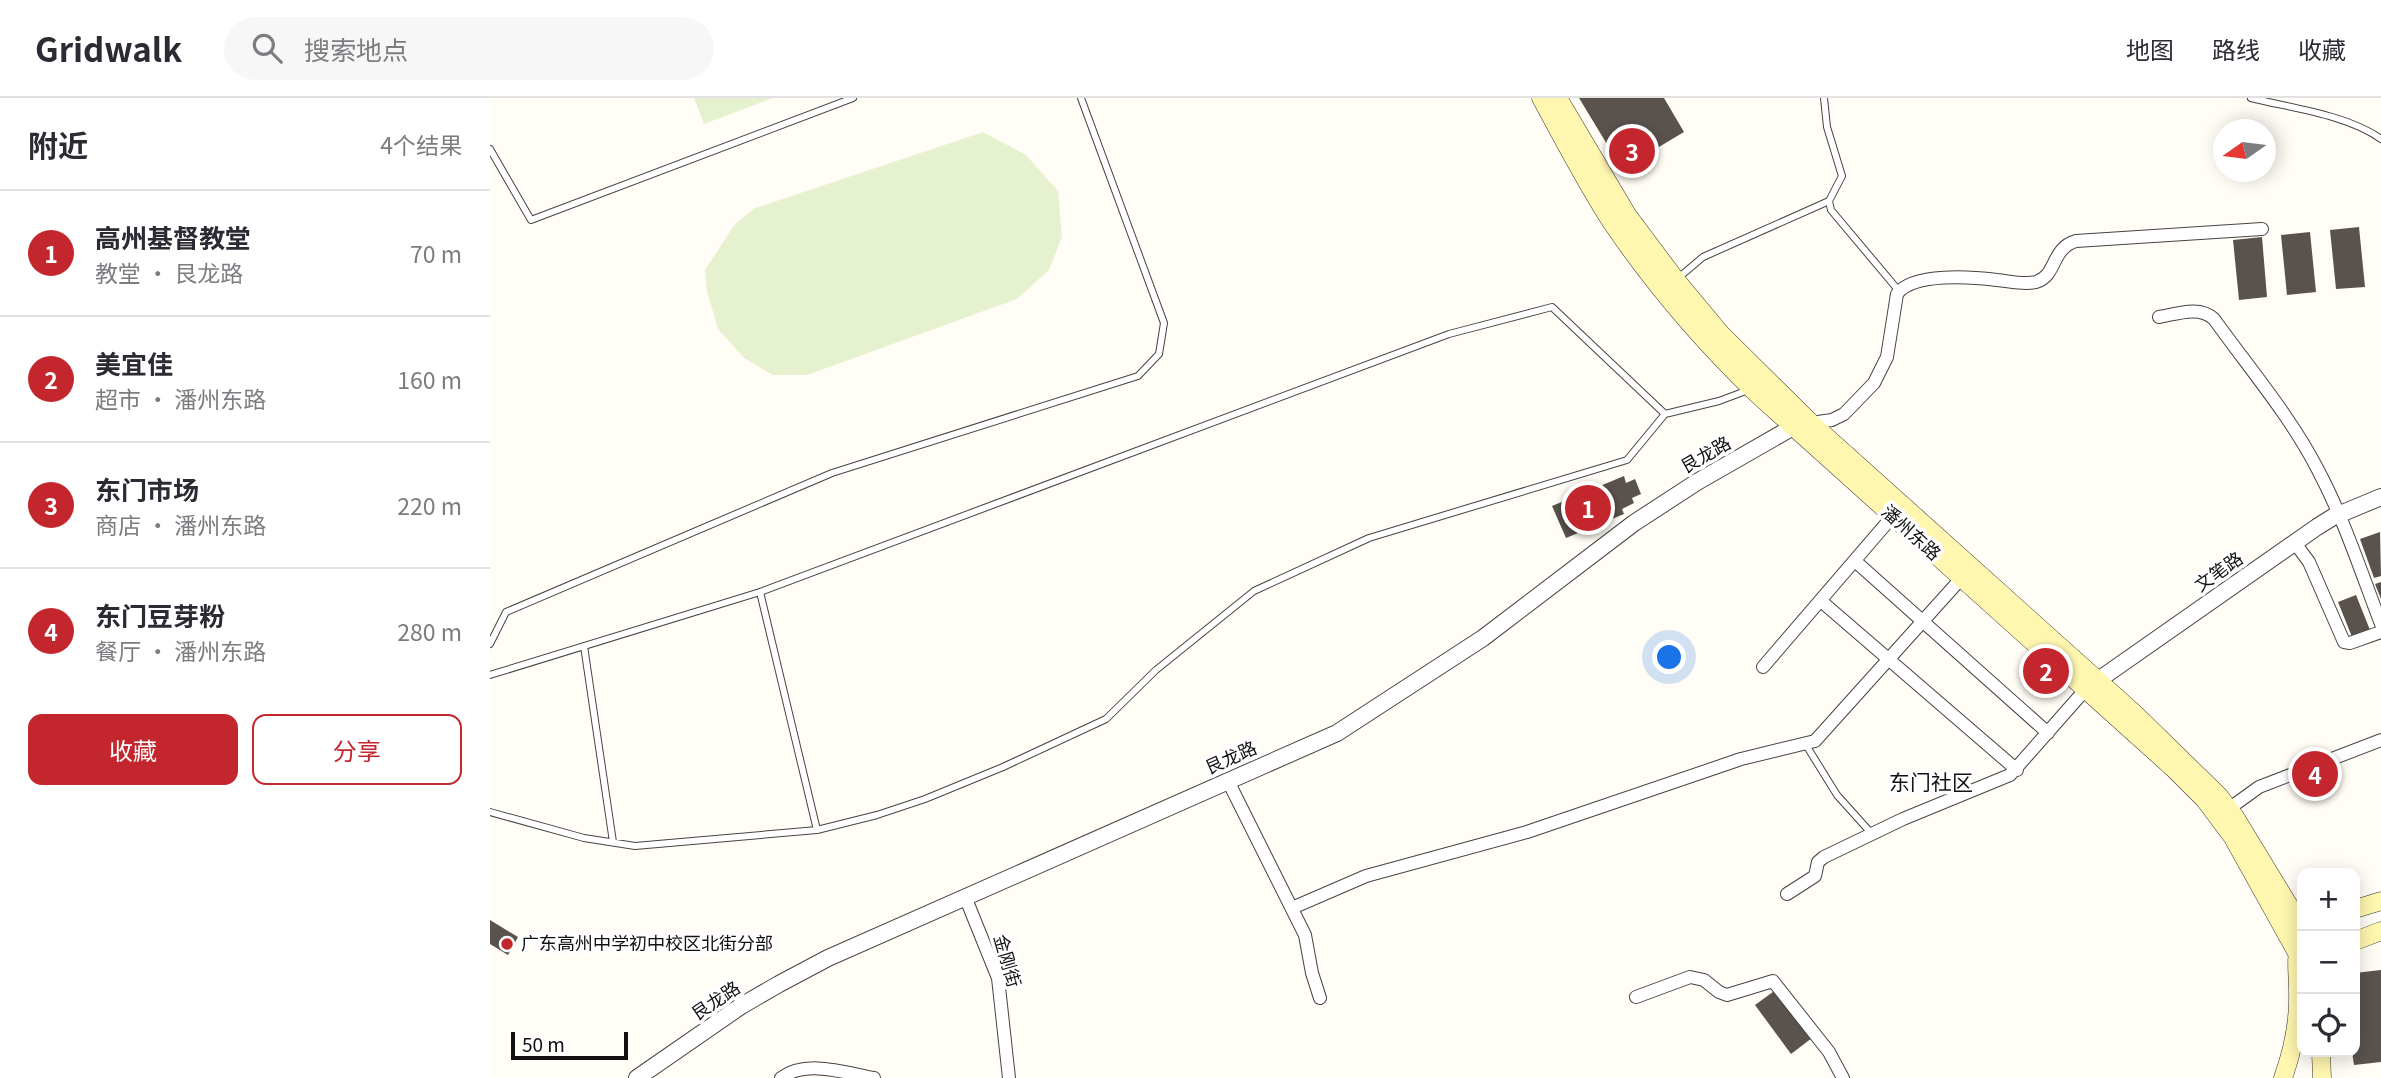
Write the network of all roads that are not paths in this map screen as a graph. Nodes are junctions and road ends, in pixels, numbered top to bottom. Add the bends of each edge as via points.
1 (853, 98) edge
2 (1081, 98) edge
3 (1541, 98) edge
4 (1558, 98) edge
5 (1824, 98) edge
6 (2251, 98) edge
7 (2381, 139) edge
8 (490, 149) edge
9 (1829, 201) junction
10 (2262, 229) dead end
11 (1676, 280) junction
12 (1899, 291) junction
13 (1664, 294) junction
14 (2158, 317) dead end
15 (1760, 385) junction
16 (1665, 414) junction
17 (1811, 423) junction
18 (1793, 427) junction
19 (2381, 496) edge
20 (1898, 511) junction
21 (2339, 514) junction
22 (2295, 543) junction
23 (1856, 561) junction
24 (1966, 573) junction
25 (760, 592) junction
26 (1821, 601) junction
27 (1923, 622) junction
28 (2381, 624) edge
29 (2381, 632) edge
30 (490, 644) edge
31 (584, 646) junction
32 (1889, 660) junction
33 (1763, 667) dead end
34 (490, 675) edge
35 (2092, 685) junction
36 (2048, 733) junction
37 (2381, 740) edge
38 (1806, 745) junction
39 (2017, 770) junction
40 (1228, 781) junction
41 (490, 812) edge
42 (2224, 812) junction
43 (817, 830) junction
44 (1872, 834) junction
45 (613, 842) junction
46 (1787, 894) dead end
47 (966, 899) junction
48 (2381, 901) edge
49 (2360, 907) edge
50 (1292, 908) junction
51 (2297, 920) edge
52 (2381, 931) edge
53 (2360, 940) edge
54 (2297, 953) edge
55 (2297, 994) edge
56 (1636, 997) dead end
57 (1320, 998) dead end
58 (2322, 1057) edge
59 (637, 1078) edge
60 (781, 1078) edge
61 (874, 1078) edge
62 (1009, 1078) edge
63 (1843, 1078) edge
64 (2283, 1078) edge
65 (2322, 1078) edge

1 - 8 lane via 531,220
2 - 30 lane via 1164,323 1159,354 1138,376 832,473 506,612
3 - 13 main road, 潘州东路 via 1611,221
4 - 11 main road, 潘州东路 via 1628,216
5 - 9 lane via 1827,127 1842,176
6 - 7 lane via 2344,121
9 - 11 lane via 1703,257
9 - 12 lane via 1836,218
10 - 12 street via 2076,241 2063,246 2047,275 2033,283 1973,277 1924,280
11 - 13 lane
11 - 15 main road, 潘州东路
12 - 17 street via 1887,357 1874,383 1844,414
13 - 15 main road, 潘州东路 via 1725,363
14 - 21 street via 2195,311 2214,319 2305,447
15 - 16 lane
15 - 17 main road, 潘州东路
15 - 18 main road, 潘州东路
16 - 25 lane via 1552,307 1449,334
16 - 43 lane via 1627,460 1369,538 1254,591 1156,670 1106,719 925,799
17 - 18 street, 艮龙路
17 - 20 main road, 潘州东路
18 - 20 main road, 潘州东路
18 - 40 street, 艮龙路 via 1634,523 1483,638 1337,733
19 - 21 street, 文笔路
20 - 23 street
20 - 24 main road, 潘州东路
21 - 22 street, 文笔路
21 - 28 street
22 - 29 street via 2309,562 2344,642
22 - 35 street, 文笔路
23 - 26 street
23 - 27 street
24 - 27 street
24 - 35 main road, 潘州东路
25 - 31 lane
25 - 43 lane
26 - 32 street
26 - 33 street
27 - 32 street
27 - 36 street
31 - 34 lane
31 - 45 lane
32 - 38 street via 1818,739
32 - 39 street
35 - 36 street
35 - 42 main road, 潘州东路 via 2173,768
36 - 39 street
37 - 42 street via 2259,787
38 - 44 lane via 1837,795
38 - 50 street via 1741,759 1527,832 1366,876
39 - 44 street
40 - 47 street, 艮龙路
40 - 50 street
41 - 45 lane
42 - 51 main road, 潘州东路
42 - 54 main road, 潘州东路 via 2232,836
43 - 45 lane via 635,846
44 - 46 street via 1819,859 1815,876
47 - 59 street, 艮龙路 via 779,984
47 - 62 street, 金刚街 via 998,978
48 - 49 main road
50 - 57 street via 1305,935
52 - 53 main road
55 - 64 main road via 2297,1029
56 - 63 street via 1690,977 1727,995 1773,981 1829,1052
58 - 65 main road
60 - 61 street via 806,1069

